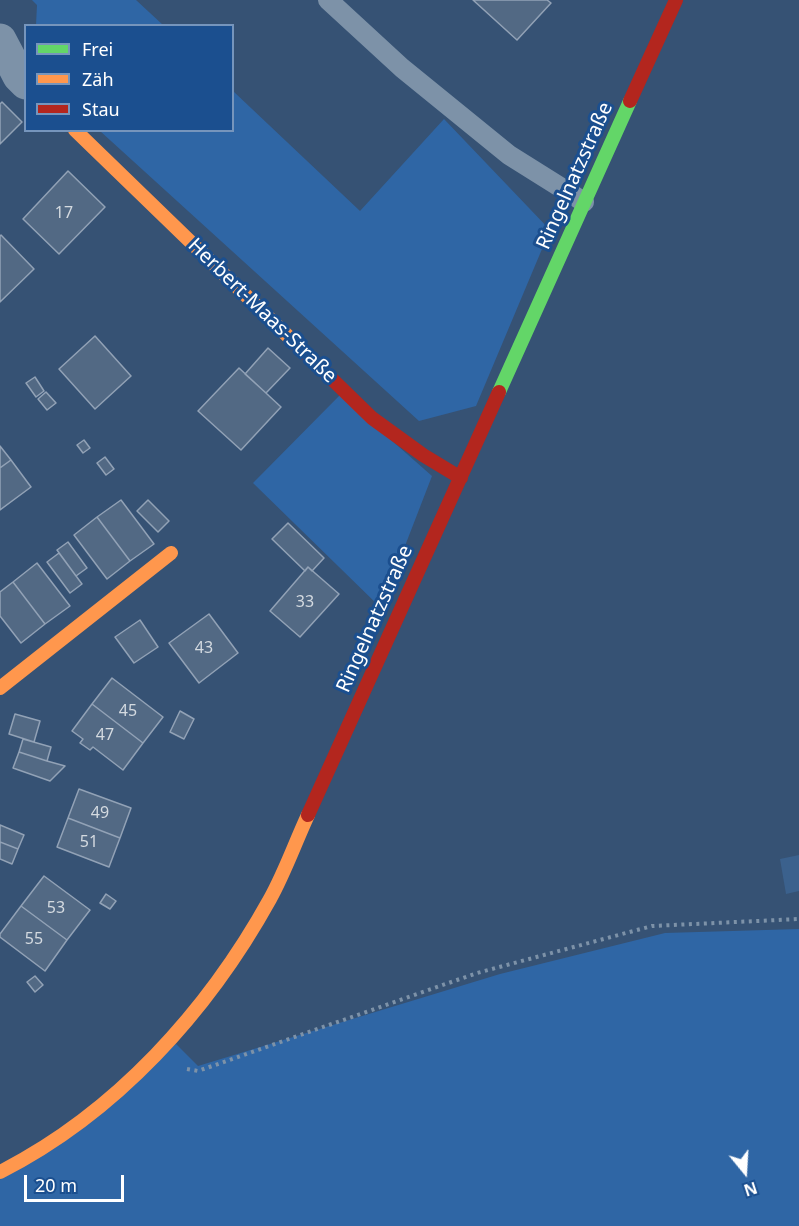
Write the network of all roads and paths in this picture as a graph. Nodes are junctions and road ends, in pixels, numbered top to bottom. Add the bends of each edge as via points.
1 (328, 0) edge
2 (676, 0) edge
3 (0, 40) edge
4 (24, 80) edge
5 (77, 132) edge
6 (584, 202) junction
7 (461, 478) junction
8 (171, 553) dead end
9 (0, 688) edge
10 (799, 919) edge
11 (149, 1064) junction
12 (0, 1172) edge

1 - 6 lane via 402,68 509,155
2 - 6 main road, Ringelnatzstraße
3 - 4 street
5 - 7 main road, Herbert-Maas-Straße via 372,418
6 - 7 main road, Ringelnatzstraße
7 - 11 main road, Ringelnatzstraße via 271,897 212,992
8 - 9 main road
10 - 11 path via 652,926 477,973 198,1071
11 - 12 main road, Ringelnatzstraße via 84,1118

